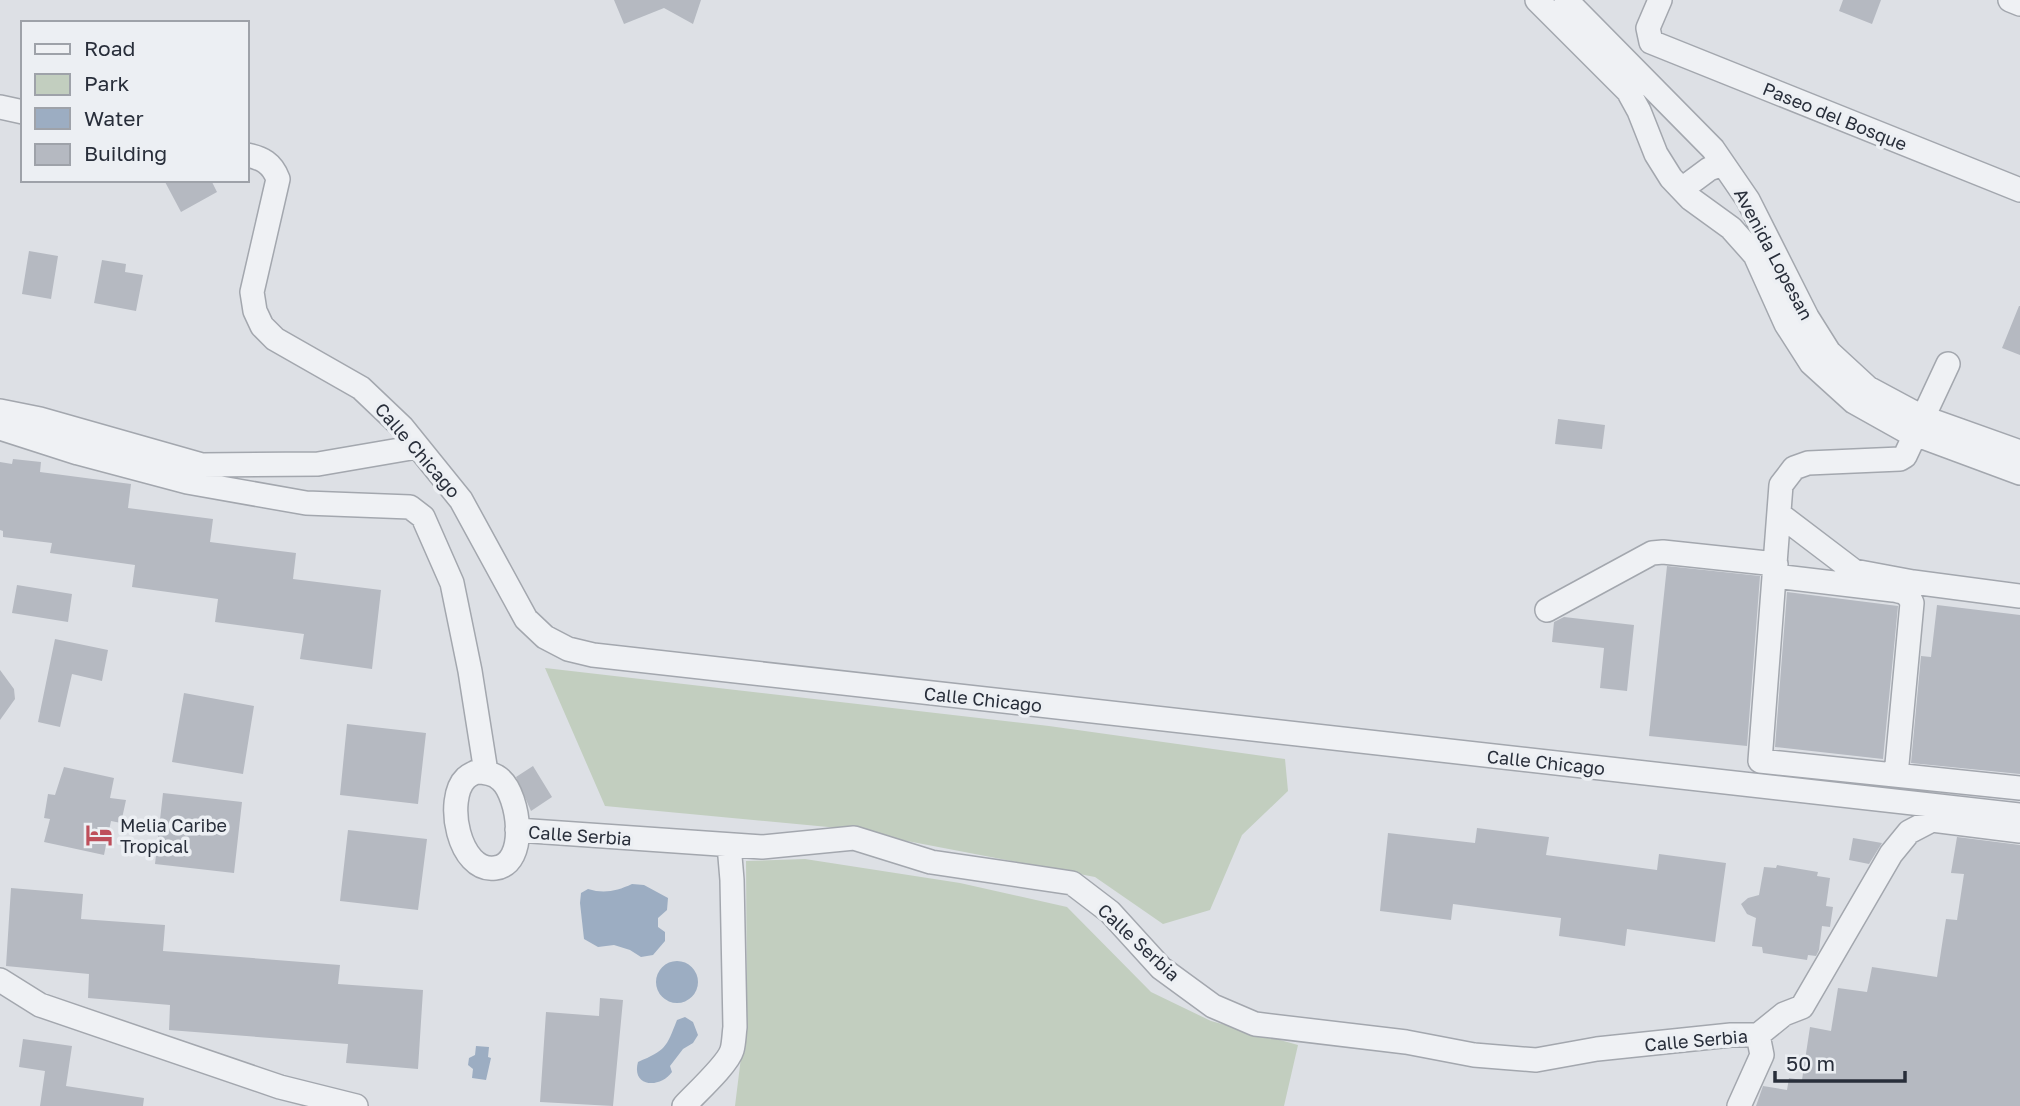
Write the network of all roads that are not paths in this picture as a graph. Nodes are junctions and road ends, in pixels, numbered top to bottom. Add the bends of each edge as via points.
1 (1537, 0) edge
2 (1566, 0) edge
3 (1660, 0) edge
4 (2010, 0) edge
5 (2020, 4) edge
6 (0, 107) edge
7 (21, 112) edge
8 (248, 155) edge
9 (1723, 164) junction
10 (1682, 190) junction
11 (2020, 190) edge
12 (1948, 364) dead end
13 (0, 411) edge
14 (1919, 426) junction
15 (0, 428) edge
16 (417, 447) junction
17 (2020, 452) edge
18 (2020, 473) edge
19 (1779, 514) junction
20 (1775, 570) junction
21 (2020, 596) edge
22 (1547, 610) dead end
23 (486, 772) junction
24 (1896, 775) junction
25 (2020, 788) edge
26 (2020, 815) edge
27 (517, 830) junction
28 (2020, 831) edge
29 (729, 845) junction
30 (0, 979) edge
31 (1758, 1035) junction
32 (356, 1106) edge
33 (684, 1106) edge
34 (1739, 1106) edge

1 - 10 street, Avenida Lopesan via 1628,90 1657,154
2 - 9 street, Avenida Lopesan via 1671,104
3 - 11 street, Paseo del Bosque via 1648,28 1651,42
4 - 5 street
6 - 7 street
8 - 16 street, Calle Chicago via 270,164 278,178 251,292 262,326 292,351 361,388
9 - 10 street
9 - 14 street, Avenida Lopesan via 1748,200 1829,352
10 - 14 street, Avenida Lopesan via 1731,228 1755,255 1786,324 1811,363 1854,402
12 - 14 street
13 - 16 street via 40,418 202,465 318,464
14 - 17 street, Avenida Lopesan
14 - 18 street, Avenida Lopesan
14 - 19 street via 1909,450 1899,459 1808,463 1794,468 1782,485
15 - 23 street via 187,482 306,503 410,507 423,517 452,583
16 - 26 street, Calle Chicago via 461,500 526,619 545,637 593,655
19 - 20 street
19 - 21 street via 1854,571
20 - 22 street via 1651,553
20 - 24 street via 1909,596
20 - 24 street via 1760,761
23 - 27 street via 500,780 510,794
23 - 27 street via 466,778 460,788 456,818 466,852 480,866 494,869 505,865 512,858
24 - 25 street
27 - 29 street, Calle Serbia
28 - 31 street via 1932,820 1909,832 1891,854 1802,1007 1784,1014
29 - 31 street, Calle Serbia via 762,847 854,838 930,862 1072,883 1110,912 1161,968 1213,1006 1255,1024 1536,1060 1597,1049
29 - 33 street via 731,1051
30 - 32 street via 40,1005 280,1087
31 - 34 street via 1762,1055

